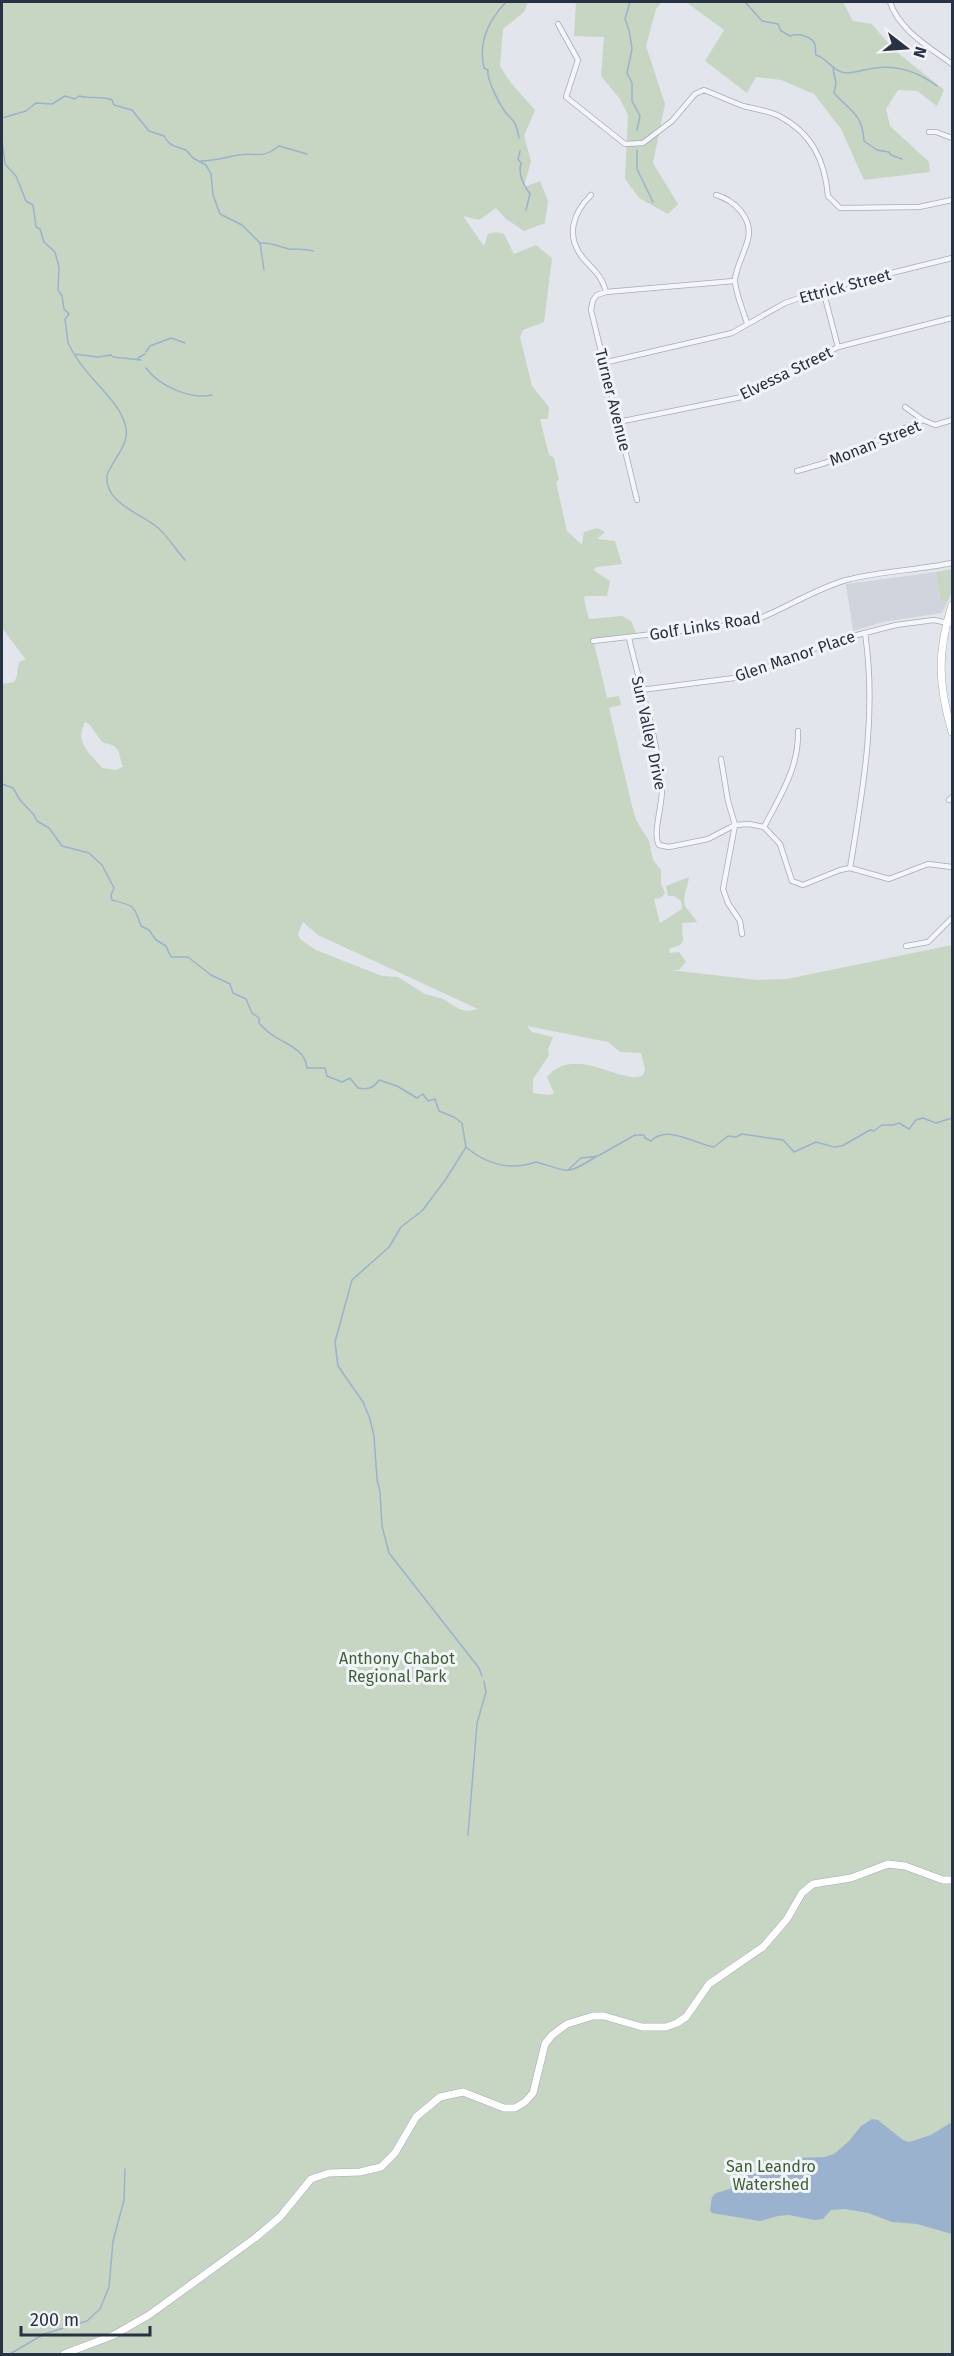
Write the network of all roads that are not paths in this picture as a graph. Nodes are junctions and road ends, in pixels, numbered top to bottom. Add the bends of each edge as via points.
1 (890, 2) edge
2 (558, 24) dead end
3 (952, 64) edge
4 (929, 132) dead end
5 (952, 138) edge
6 (591, 195) dead end
7 (716, 195) dead end
8 (952, 200) edge
9 (952, 258) edge
10 (734, 281) junction
11 (822, 290) junction
12 (606, 292) junction
13 (952, 318) edge
14 (747, 323) junction
15 (838, 347) junction
16 (603, 363) junction
17 (905, 407) dead end
18 (923, 420) junction
19 (952, 420) edge
20 (618, 422) junction
21 (798, 471) dead end
22 (637, 500) dead end
23 (952, 563) edge
24 (952, 605) edge
25 (951, 621) edge
26 (865, 633) junction
27 (629, 638) junction
28 (593, 641) dead end
29 (641, 690) junction
30 (798, 731) dead end
31 (952, 732) edge
32 (721, 759) dead end
33 (735, 825) junction
34 (764, 827) junction
35 (952, 867) edge
36 (850, 868) junction
37 (952, 918) edge
38 (742, 934) dead end
39 (906, 946) dead end
40 (952, 1880) edge
41 (64, 2355) edge

1 - 3 street via 898,19 912,33
2 - 8 street via 578,60 566,97 625,144 643,143 704,90 779,116 805,135 820,155 828,196 840,208 919,207
4 - 5 street
6 - 12 street via 574,218 573,240 599,275
7 - 10 street via 735,204 747,225 749,237
9 - 11 street, Ettrick Street
10 - 12 street
10 - 14 street
11 - 14 street, Ettrick Street via 785,303
11 - 15 street
12 - 16 street, Turner Avenue via 597,295 591,310
13 - 15 street, Elvessa Street
14 - 16 street, Ettrick Street via 732,333
15 - 20 street, Elvessa Street via 742,397
16 - 20 street, Turner Avenue
17 - 18 street
18 - 19 street, Monan Street via 935,425
18 - 21 street, Monan Street
20 - 22 street, Turner Avenue
23 - 27 street, Golf Links Road via 848,580 748,623
24 - 25 main road
25 - 26 street, Glen Manor Place via 896,625
25 - 31 main road via 941,649 941,667 944,703
26 - 29 street, Glen Manor Place via 806,651 742,678
26 - 36 street via 872,699
27 - 28 street, Golf Links Road
27 - 29 street, Sun Valley Drive
29 - 33 street, Sun Valley Drive via 660,770 663,798 655,835 659,845 669,848 708,839
30 - 34 street via 789,781
32 - 33 street
33 - 34 street
33 - 38 street via 723,889 740,921
34 - 36 street via 780,844 789,875 797,885 809,885
35 - 36 street via 928,864 889,879
37 - 39 street via 928,942
40 - 41 main road via 888,1864 851,1878 813,1884 802,1893 787,1919 763,1947 709,1984 686,2017 666,2027 648,2028 604,2016 567,2024 545,2044 533,2092 525,2102 515,2108 504,2108 463,2092 440,2097 416,2117 395,2153 381,2167 311,2179 280,2217 255,2238 149,2315 120,2332

